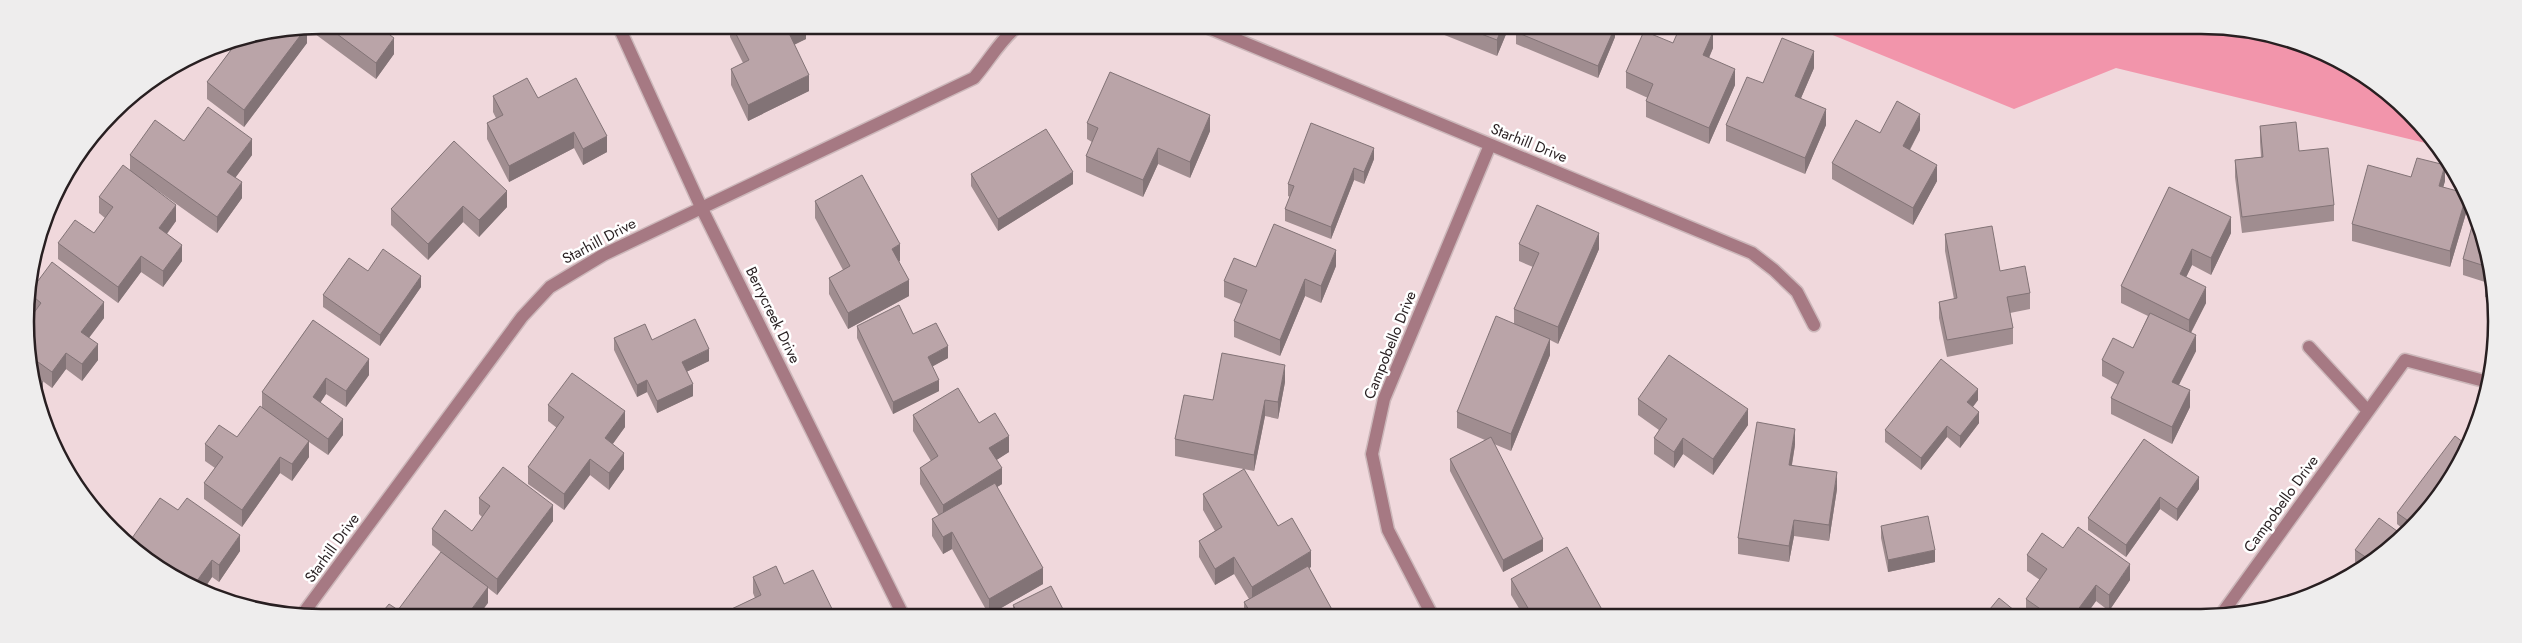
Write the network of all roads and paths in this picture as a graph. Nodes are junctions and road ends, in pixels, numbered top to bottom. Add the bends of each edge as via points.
1 (622, 34) edge
2 (1008, 34) edge
3 (1223, 34) edge
4 (1490, 145) junction
5 (702, 207) junction
6 (1814, 325) dead end
7 (2309, 347) dead end
8 (2482, 380) edge
9 (2368, 411) junction
10 (2227, 608) edge
11 (306, 609) edge
12 (900, 609) edge
13 (1428, 609) edge

1 - 5 street, Berrycreek Drive
2 - 5 street, Starhill Drive via 974,78
3 - 4 street, Starhill Drive
4 - 6 street, Starhill Drive via 1752,252 1797,292
4 - 13 street, Campobello Drive via 1384,399 1372,454 1388,530
5 - 11 street, Starhill Drive via 603,255 550,287 522,316
5 - 12 street, Berrycreek Drive
7 - 9 street
8 - 9 street, Campobello Drive via 2405,360
9 - 10 street, Campobello Drive

